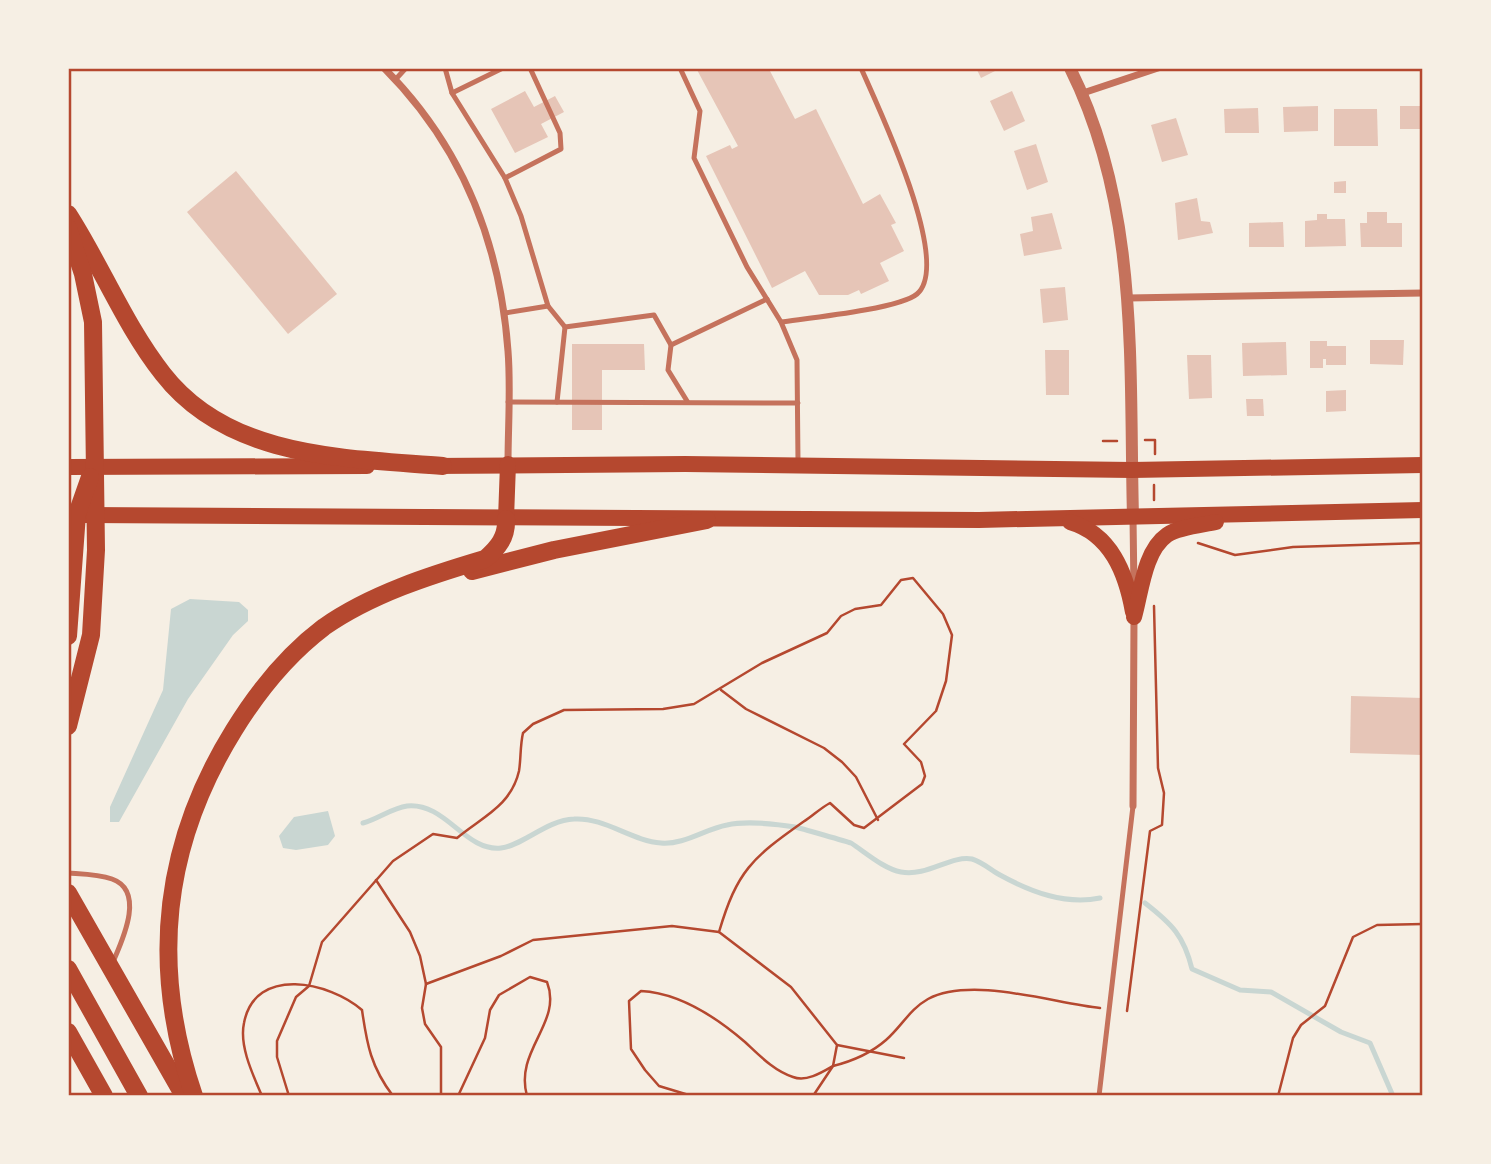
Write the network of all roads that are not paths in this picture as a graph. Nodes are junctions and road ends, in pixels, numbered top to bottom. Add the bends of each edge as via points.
1 (384, 68) edge
2 (406, 68) edge
3 (445, 68) edge
4 (503, 68) edge
5 (530, 68) edge
6 (680, 68) edge
7 (861, 68) edge
8 (1070, 68) edge
9 (1158, 68) edge
10 (396, 79) junction
11 (452, 93) junction
12 (1083, 93) junction
13 (505, 178) junction
14 (68, 214) edge
15 (68, 228) edge
16 (1423, 293) edge
17 (1128, 298) junction
18 (767, 299) junction
19 (548, 306) junction
20 (505, 313) junction
21 (781, 322) junction
22 (565, 327) junction
23 (671, 345) junction
24 (687, 401) junction
25 (508, 402) junction
26 (557, 402) junction
27 (798, 403) junction
28 (508, 464) junction
29 (1423, 465) edge
30 (443, 466) junction
31 (68, 467) edge
32 (94, 467) junction
33 (798, 467) junction
34 (1132, 470) junction
35 (1423, 510) edge
36 (1248, 513) junction
37 (73, 514) edge
38 (95, 515) junction
39 (1133, 517) junction
40 (506, 519) junction
41 (1054, 519) junction
42 (707, 520) junction
43 (408, 586) junction
44 (1135, 617) junction
45 (68, 636) edge
46 (68, 726) edge
47 (1133, 806) joint
48 (68, 873) edge
49 (68, 893) edge
50 (110, 968) junction
51 (68, 969) edge
52 (68, 1032) edge
53 (104, 1096) edge
54 (139, 1096) edge
55 (184, 1096) edge
56 (194, 1096) edge
57 (1099, 1096) edge

1 - 10 street
2 - 10 lane
3 - 11 lane
4 - 11 lane
5 - 13 lane via 560,133 561,149
6 - 18 lane via 700,111 694,158
7 - 21 lane via 914,199 928,261 926,285 915,296 896,303
8 - 12 street
9 - 12 street
10 - 20 street via 435,125 471,193 497,271
11 - 13 lane
12 - 17 street via 1112,190
13 - 19 lane
14 - 30 highway via 164,375 208,416 266,443 308,453
15 - 32 highway via 93,322
16 - 17 street
17 - 34 street
18 - 21 lane
18 - 23 lane
19 - 20 lane
19 - 22 lane
20 - 25 street
21 - 27 lane via 797,360
22 - 23 lane via 654,315
22 - 26 lane
23 - 24 lane via 668,370
24 - 26 lane
24 - 27 lane
25 - 26 lane
25 - 28 street
27 - 33 lane
28 - 30 main road
28 - 33 main road
28 - 40 main road
29 - 34 main road
30 - 32 main road
31 - 32 main road
32 - 37 highway
32 - 38 highway
33 - 34 main road
34 - 39 street
35 - 36 main road
36 - 39 main road
36 - 44 main road via 1168,534 1147,567
37 - 38 main road
37 - 45 highway
38 - 40 main road
38 - 46 highway via 92,626
39 - 41 main road
39 - 44 street
40 - 42 main road
40 - 43 highway via 504,537 485,559
41 - 42 main road
41 - 44 main road via 1087,528 1109,549 1124,574
42 - 43 highway
43 - 56 highway via 325,626 286,659 220,751 194,807 178,856 167,954 171,1009
44 - 47 street
47 - 57 lane
48 - 50 lane via 114,879 128,897 128,923
49 - 50 highway
50 - 55 highway
51 - 54 highway
52 - 53 highway

